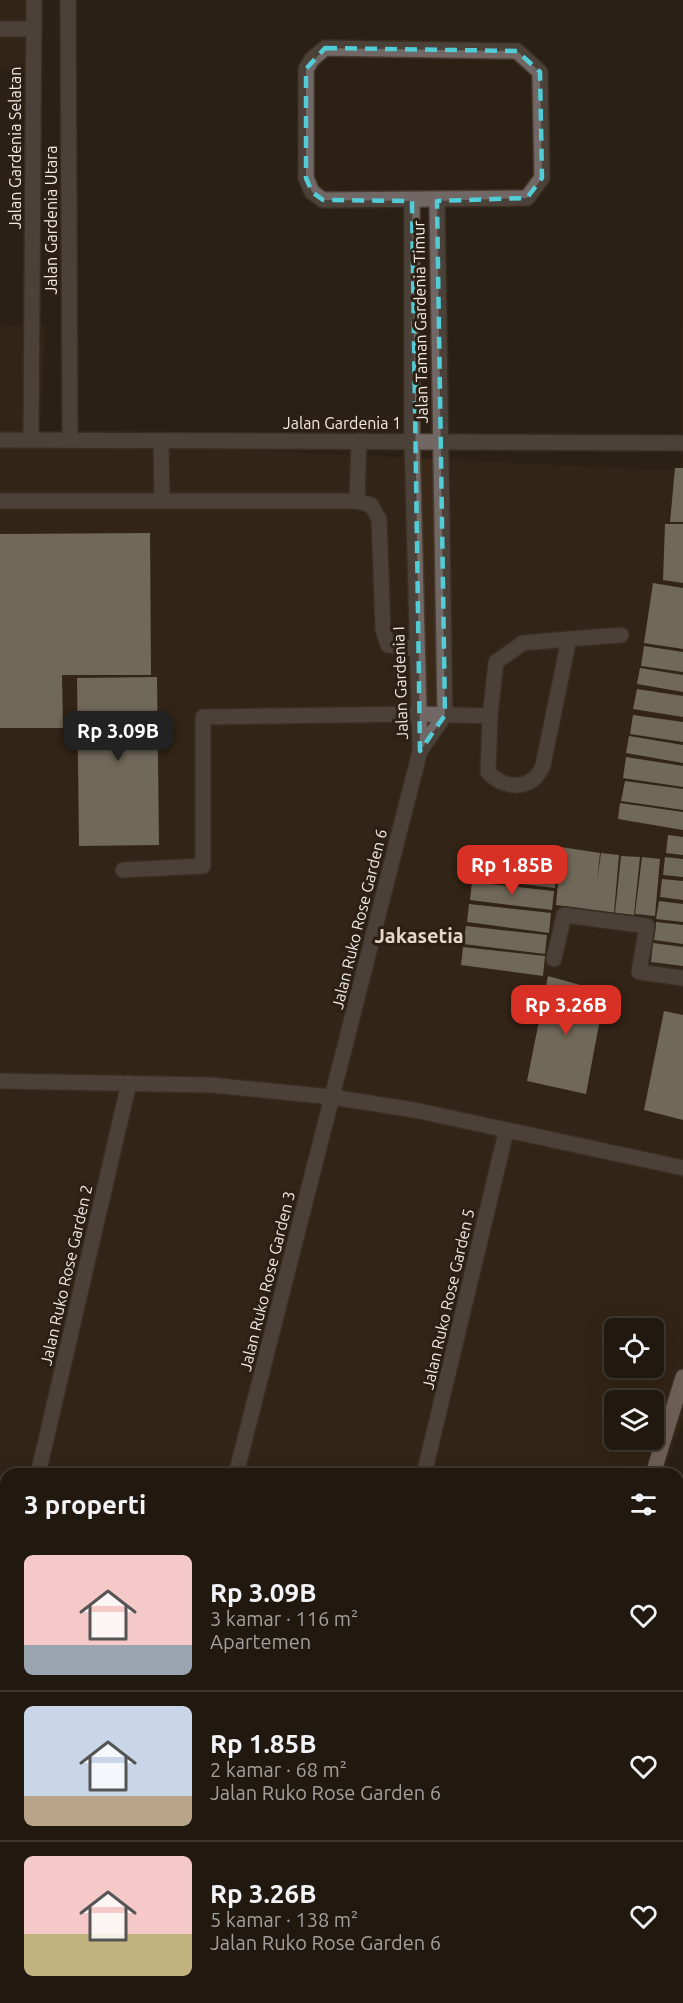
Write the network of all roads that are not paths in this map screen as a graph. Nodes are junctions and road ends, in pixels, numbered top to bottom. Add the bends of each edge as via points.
1 (34, 0) edge
2 (68, 0) edge
3 (0, 29) edge
4 (34, 29) junction
5 (412, 201) junction
6 (437, 201) junction
7 (0, 440) edge
8 (31, 440) junction
9 (70, 440) junction
10 (162, 441) junction
11 (359, 441) junction
12 (412, 442) junction
13 (440, 442) junction
14 (683, 443) edge
15 (0, 501) edge
16 (162, 501) junction
17 (357, 501) junction
18 (621, 635) dead end
19 (569, 639) junction
20 (416, 650) junction
21 (418, 714) junction
22 (445, 715) junction
23 (490, 716) junction
24 (420, 751) junction
25 (123, 870) dead end
26 (554, 959) dead end
27 (683, 978) edge
28 (0, 1081) edge
29 (129, 1083) junction
30 (332, 1097) junction
31 (506, 1132) junction
32 (683, 1168) edge
33 (683, 1377) edge
34 (39, 1468) edge
35 (238, 1468) edge
36 (425, 1468) edge
37 (655, 1468) edge

1 - 4 street, Jalan Gardenia Selatan
2 - 9 street, Jalan Gardenia Utara
3 - 4 street
4 - 8 street, Jalan Gardenia Selatan
5 - 6 street, Jalan Taman Gardenia Timur
5 - 6 street, Jalan Taman Gardenia Timur via 323,200 312,192 306,178 306,69 326,48 517,51 540,72 542,178 527,198
5 - 12 street, Jalan Taman Gardenia Timur
6 - 13 street, Jalan Taman Gardenia Timur
7 - 8 street, Jalan Gardenia 1
8 - 9 street, Jalan Gardenia 1
9 - 10 street, Jalan Gardenia 1
10 - 11 street, Jalan Gardenia 1
10 - 16 street
11 - 12 street, Jalan Gardenia 1
11 - 17 street
12 - 13 street, Jalan Gardenia 1
12 - 20 street, Jalan Gardenia I
13 - 14 street, Jalan Gardenia 1
13 - 22 street
15 - 16 street
16 - 17 street
17 - 20 street via 370,505 379,519 383,630 388,645
18 - 19 street
19 - 23 street via 524,643 496,662
19 - 23 street via 543,765 535,781 509,784 488,772
20 - 21 street, Jalan Gardenia I
21 - 22 street
21 - 24 street, Jalan Gardenia I
21 - 25 street via 202,717 203,866
22 - 23 street
22 - 24 street, Jalan Gardenia I
24 - 30 street, Jalan Ruko Rose Garden 6
26 - 27 street via 564,915 647,926 639,972
28 - 29 street
29 - 30 street via 211,1085
29 - 34 street, Jalan Ruko Rose Garden 2
30 - 31 street via 414,1110
30 - 35 street, Jalan Ruko Rose Garden 3
31 - 32 street
31 - 36 street, Jalan Ruko Rose Garden 5
33 - 37 main road

